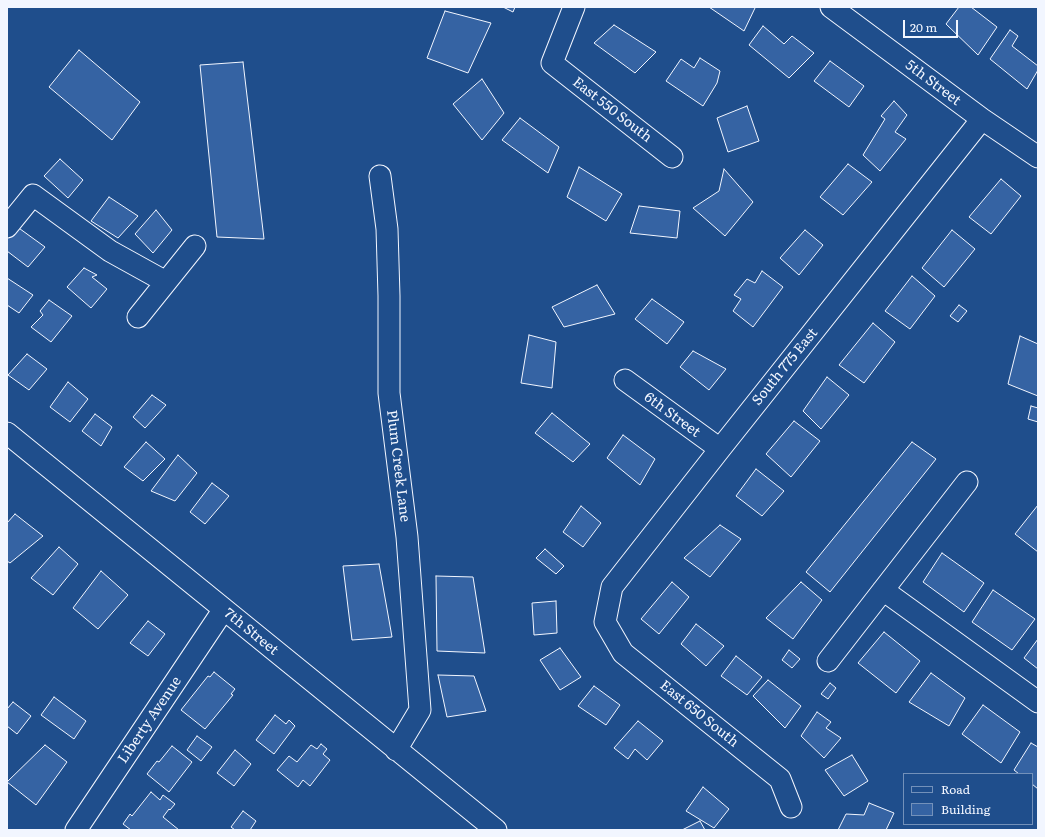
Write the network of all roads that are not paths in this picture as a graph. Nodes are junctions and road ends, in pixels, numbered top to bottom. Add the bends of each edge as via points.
1 (574, 7) edge
2 (831, 7) edge
3 (982, 119) junction
4 (672, 157) dead end
5 (1038, 157) edge
6 (380, 176) dead end
7 (7, 227) edge
8 (195, 246) dead end
9 (166, 282) junction
10 (138, 317) dead end
11 (625, 380) dead end
12 (7, 433) edge
13 (720, 449) junction
14 (967, 482) dead end
15 (883, 590) junction
16 (224, 609) junction
17 (605, 622) joint
18 (828, 661) dead end
19 (1038, 702) edge
20 (396, 750) junction
21 (791, 807) dead end
22 (76, 830) edge
23 (496, 830) edge

1 - 4 street, East 550 South via 552,63
2 - 3 street, 5th Street
3 - 5 street, 5th Street
3 - 13 street, South 775 East
6 - 20 street, Plum Creek Lane via 387,237 389,393 407,537 420,710
7 - 9 street via 33,195 110,251
8 - 9 street
9 - 10 street
11 - 13 street, 6th Street
12 - 16 street, 7th Street
13 - 17 street, South 775 East via 612,587
14 - 15 street
15 - 18 street
15 - 19 street
16 - 20 street, 7th Street
16 - 22 street, Liberty Avenue
17 - 21 street, East 650 South via 623,653 780,779
20 - 23 street, 7th Street

